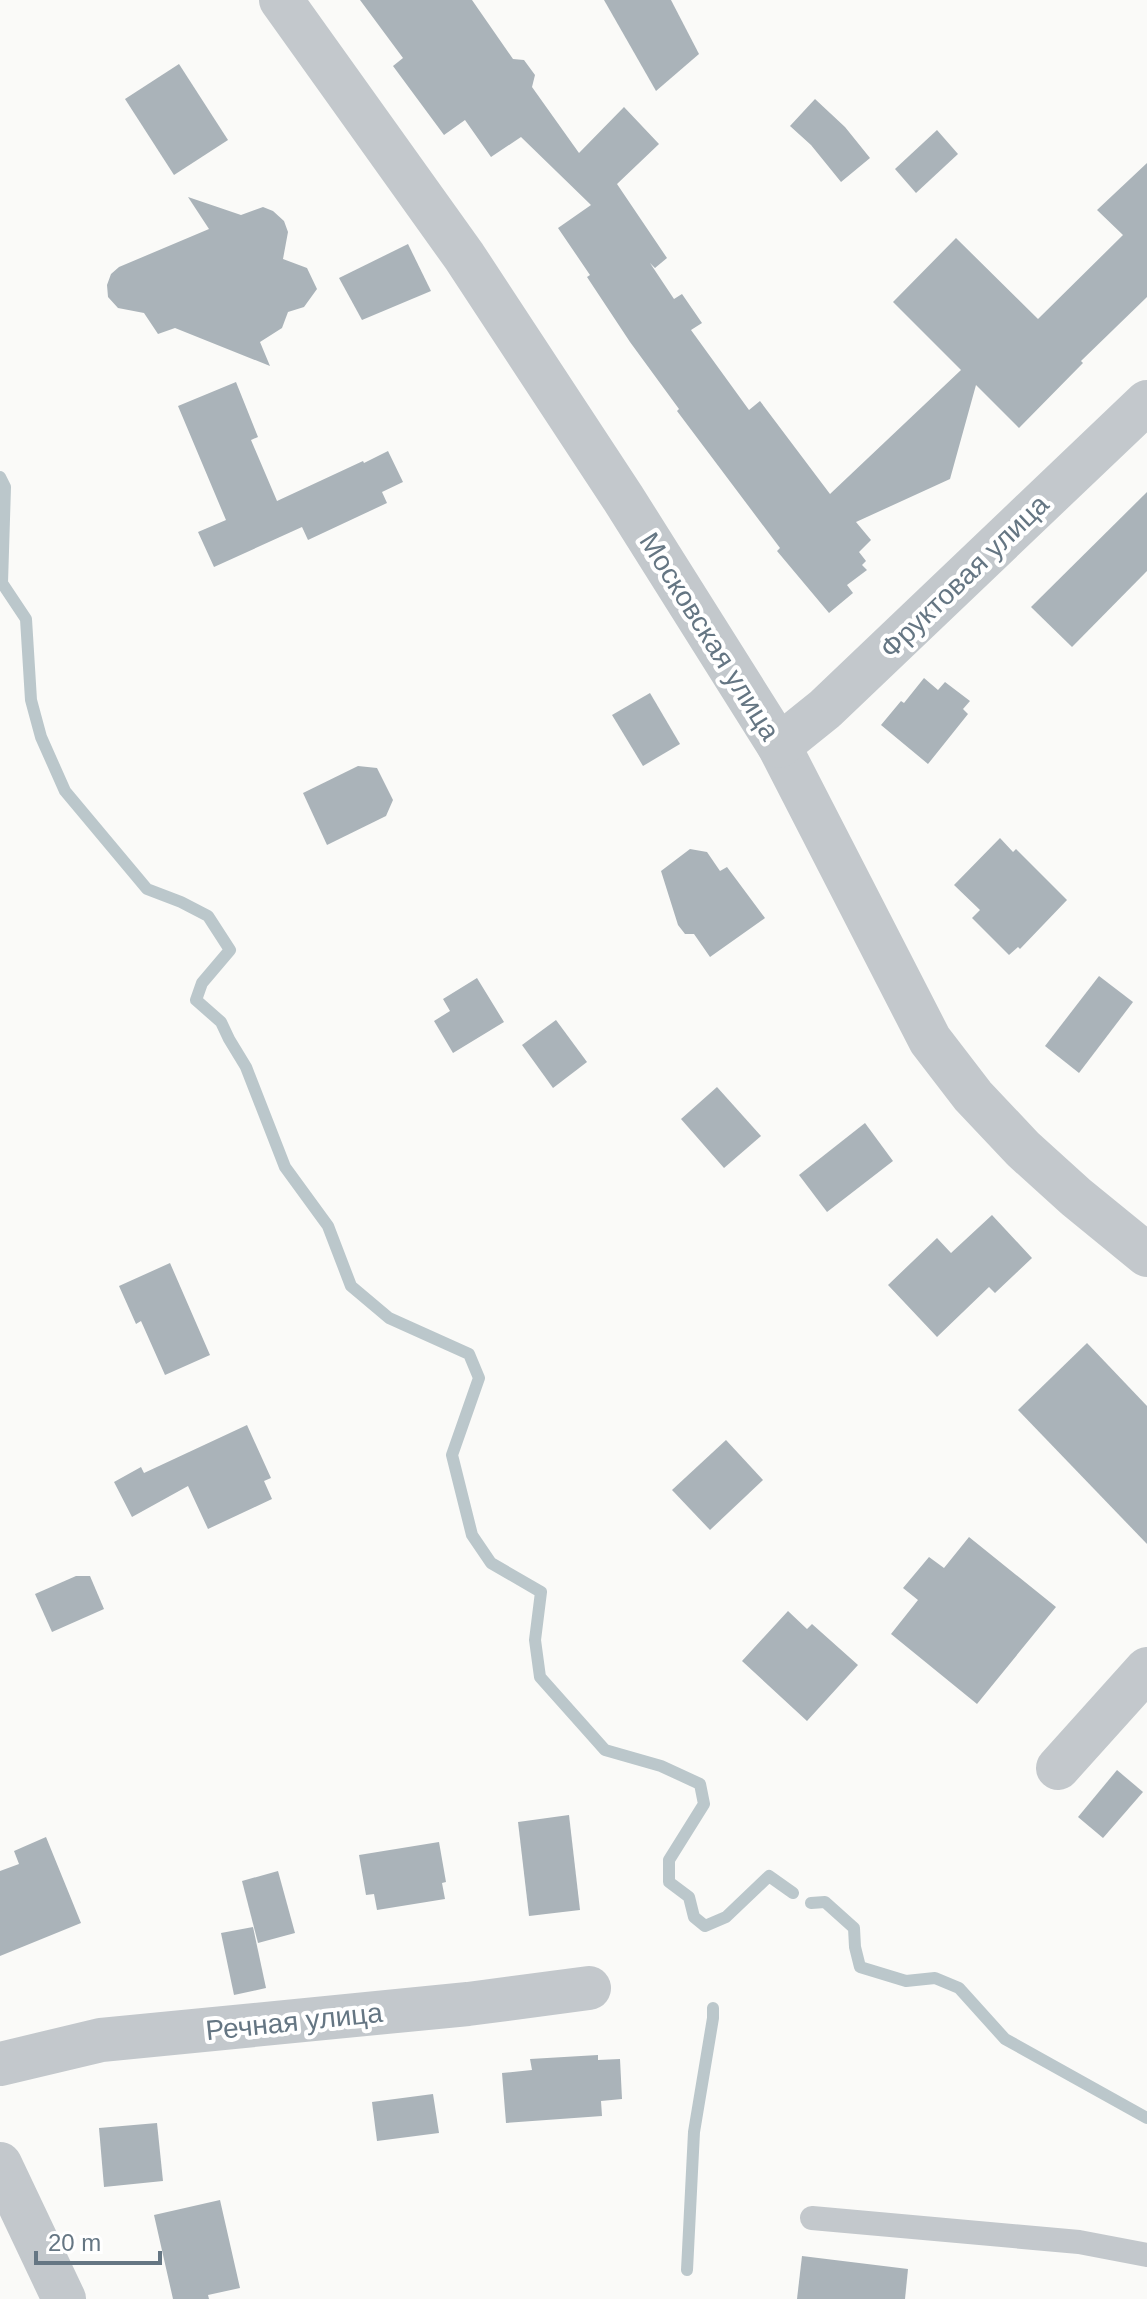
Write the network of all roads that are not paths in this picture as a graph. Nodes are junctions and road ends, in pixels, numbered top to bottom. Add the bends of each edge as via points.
1 (281, 0) edge
2 (1147, 402) edge
3 (779, 746) junction
4 (1147, 1255) edge
5 (1147, 1669) edge
6 (1058, 1768) dead end
7 (589, 1988) dead end
8 (0, 2064) edge
9 (0, 2164) edge
10 (812, 2218) dead end
11 (1147, 2255) edge
12 (64, 2299) edge

1 - 3 street, Московская улица via 464,256
2 - 3 street, Фруктовая улица via 825,709
3 - 4 street, Московская улица via 930,1040 950,1068 1023,1149
5 - 6 street
7 - 8 street, Речная улица via 101,2040
9 - 12 street
10 - 11 lane via 1079,2242

